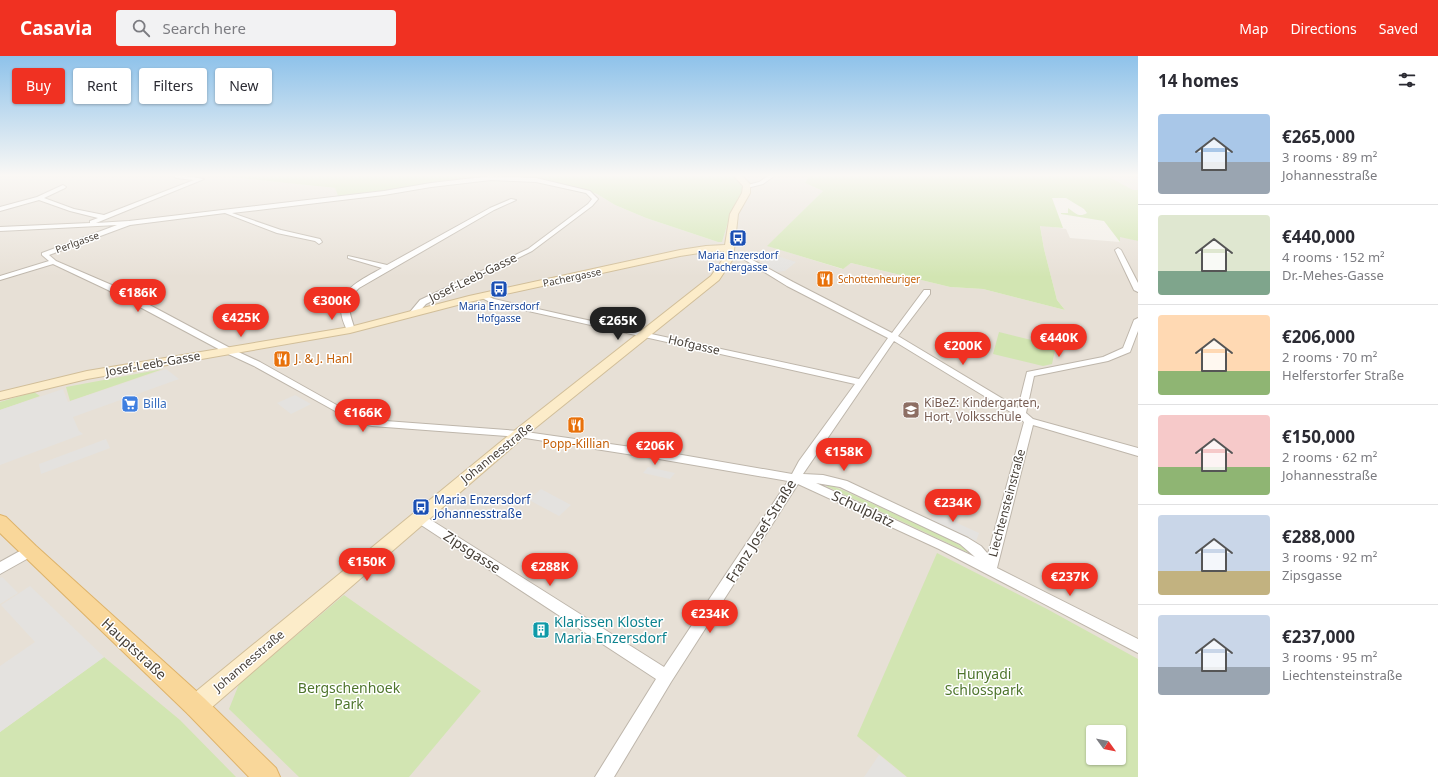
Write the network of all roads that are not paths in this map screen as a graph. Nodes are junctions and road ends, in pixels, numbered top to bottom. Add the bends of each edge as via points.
1 (71, 210) edge
2 (123, 210) edge
3 (244, 210) edge
4 (491, 210) edge
5 (584, 210) edge
6 (736, 210) edge
7 (226, 212) junction
8 (104, 217) junction
9 (129, 223) junction
10 (84, 225) junction
11 (0, 229) edge
12 (319, 242) dead end
13 (1118, 250) dead end
14 (730, 251) junction
15 (350, 257) dead end
16 (54, 262) junction
17 (389, 268) junction
18 (0, 278) edge
19 (1138, 290) edge
20 (927, 292) dead end
21 (482, 296) junction
22 (414, 312) junction
23 (1138, 324) edge
24 (351, 330) junction
25 (646, 334) junction
26 (893, 337) junction
27 (229, 351) junction
28 (860, 382) junction
29 (0, 396) edge
30 (1025, 418) junction
31 (519, 434) junction
32 (1138, 452) edge
33 (795, 478) junction
34 (419, 518) junction
35 (0, 522) edge
36 (29, 551) junction
37 (0, 569) edge
38 (990, 570) junction
39 (1138, 646) edge
40 (666, 677) junction
41 (196, 706) junction
42 (267, 777) edge
43 (604, 777) edge

1 - 8 street
2 - 8 street
3 - 7 street, Josef-Leeb-Gasse
4 - 17 street
5 - 22 street, Josef-Leeb-Gasse via 530,250 422,302
6 - 14 main road, Johannesstraße
7 - 9 street
7 - 12 street via 279,232
8 - 9 street
8 - 10 street
9 - 10 street
9 - 16 street, Perlgasse via 44,254
10 - 11 street
13 - 19 street
14 - 21 main road, Pachergasse via 712,248
14 - 25 main road, Johannesstraße via 715,278
14 - 26 street
15 - 17 street
16 - 18 street, Perlgasse
16 - 27 street, Schulplatz via 111,288
17 - 24 street via 348,292 344,303
20 - 26 street, Franz Josef-Straße
21 - 22 main road, Pachergasse
21 - 25 street, Hofgasse via 499,303
22 - 24 main road, Josef-Leeb-Gasse
23 - 30 street, Liechtensteinstraße via 1127,350 1105,359 1030,374
24 - 27 main road, Josef-Leeb-Gasse
25 - 28 street, Hofgasse
25 - 31 main road, Johannesstraße
26 - 28 street, Franz Josef-Straße
26 - 30 street
27 - 29 main road, Josef-Leeb-Gasse via 50,383
27 - 31 street, Schulplatz via 363,422
28 - 33 street, Franz Josef-Straße
30 - 32 street
30 - 38 street, Liechtensteinstraße
31 - 33 street, Schulplatz
31 - 34 main road, Johannesstraße
33 - 38 street, Schulplatz via 823,479 843,484 952,535 980,552
33 - 40 street, Franz Josef-Straße
34 - 40 street, Zipsgasse
34 - 41 main road, Johannesstraße
35 - 36 main road, Hauptstraße
36 - 37 street
36 - 41 main road, Hauptstraße
38 - 39 street, Liechtensteinstraße
40 - 43 street, Franz Josef-Straße
41 - 42 main road, Hauptstraße

